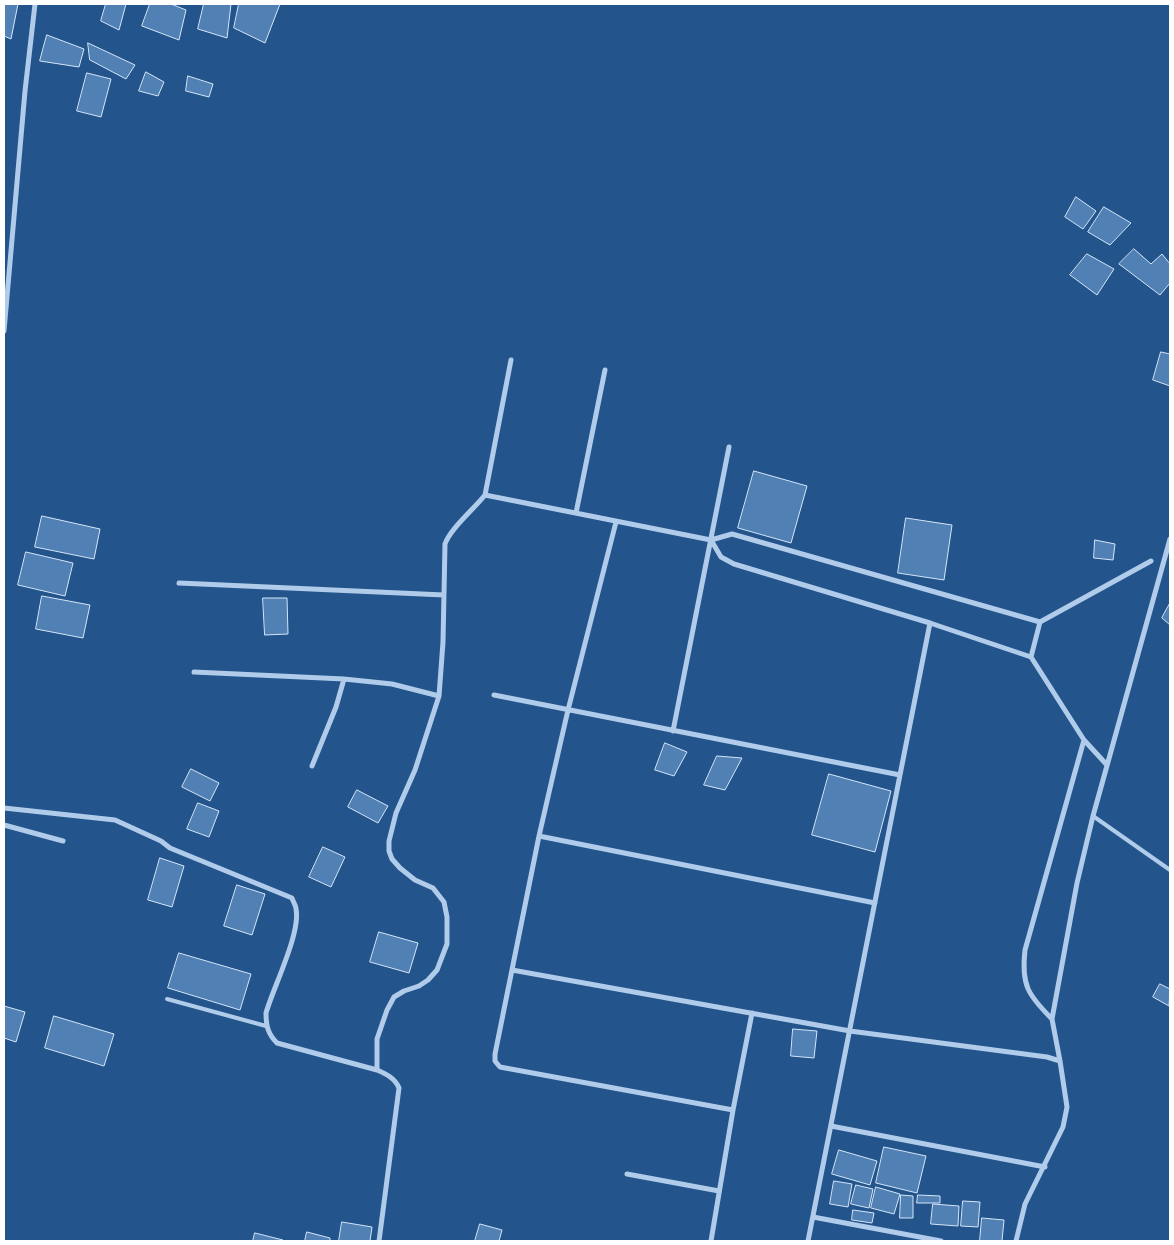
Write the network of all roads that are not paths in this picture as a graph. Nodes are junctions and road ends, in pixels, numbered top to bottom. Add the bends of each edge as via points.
1 (35, 4) edge
2 (4, 331) edge
3 (511, 360) dead end
4 (605, 370) dead end
5 (729, 448) dead end
6 (485, 495) junction
7 (576, 513) junction
8 (616, 522) junction
9 (1170, 539) edge
10 (711, 540) junction
11 (1151, 561) dead end
12 (179, 584) dead end
13 (444, 595) junction
14 (1040, 622) junction
15 (930, 623) junction
16 (1031, 657) junction
17 (194, 672) dead end
18 (344, 679) junction
19 (494, 695) dead end
20 (439, 696) junction
21 (568, 710) junction
22 (673, 731) junction
23 (1084, 740) junction
24 (1107, 765) junction
25 (312, 766) dead end
26 (900, 775) junction
27 (4, 808) edge
28 (1093, 816) junction
29 (4, 825) edge
30 (539, 836) junction
31 (63, 841) dead end
32 (1170, 870) edge
33 (875, 903) junction
34 (512, 970) junction
35 (167, 999) dead end
36 (752, 1013) junction
37 (1052, 1019) junction
38 (266, 1026) junction
39 (850, 1031) junction
40 (1060, 1061) junction
41 (377, 1070) junction
42 (733, 1110) junction
43 (831, 1126) junction
44 (1045, 1167) junction
45 (627, 1174) dead end
46 (719, 1191) junction
47 (813, 1217) junction
48 (379, 1241) edge
49 (711, 1241) edge
50 (808, 1241) edge
51 (941, 1241) edge
52 (1016, 1241) edge

1 - 2 street
3 - 6 street
4 - 7 street
5 - 10 street
6 - 7 street
6 - 13 street via 447,537
7 - 8 street
8 - 10 street
8 - 21 street
9 - 24 street
10 - 14 street via 732,534
10 - 15 street via 721,557 734,564
10 - 22 street
11 - 14 street
12 - 13 street
13 - 20 street
14 - 16 street
15 - 16 street
15 - 26 street
16 - 23 street
17 - 18 street
18 - 20 street via 392,684
18 - 25 street via 334,715
19 - 21 street
20 - 41 street via 418,762 396,813 389,851 400,868 432,888 444,902 447,944 437,970 428,980 394,998 387,1010 377,1038
21 - 22 street
21 - 30 street
22 - 26 street
23 - 24 street
23 - 37 street via 1024,950 1027,990 1034,1002
24 - 28 street
26 - 33 street
27 - 38 street via 115,820 170,848 292,898 297,909 295,927 270,997
28 - 32 lane
28 - 37 street
29 - 31 street
30 - 33 street
30 - 34 street
33 - 39 street
34 - 36 street
34 - 42 street via 495,1054 500,1067
35 - 38 lane
36 - 39 street
36 - 42 street
37 - 40 street
38 - 41 street via 277,1043
39 - 40 street
39 - 43 street
40 - 44 street via 1067,1107 1063,1127
41 - 48 street via 391,1077 399,1088
42 - 46 street
43 - 44 street
43 - 47 street
44 - 52 street via 1025,1204
45 - 46 street
46 - 49 street
47 - 50 street
47 - 51 street

